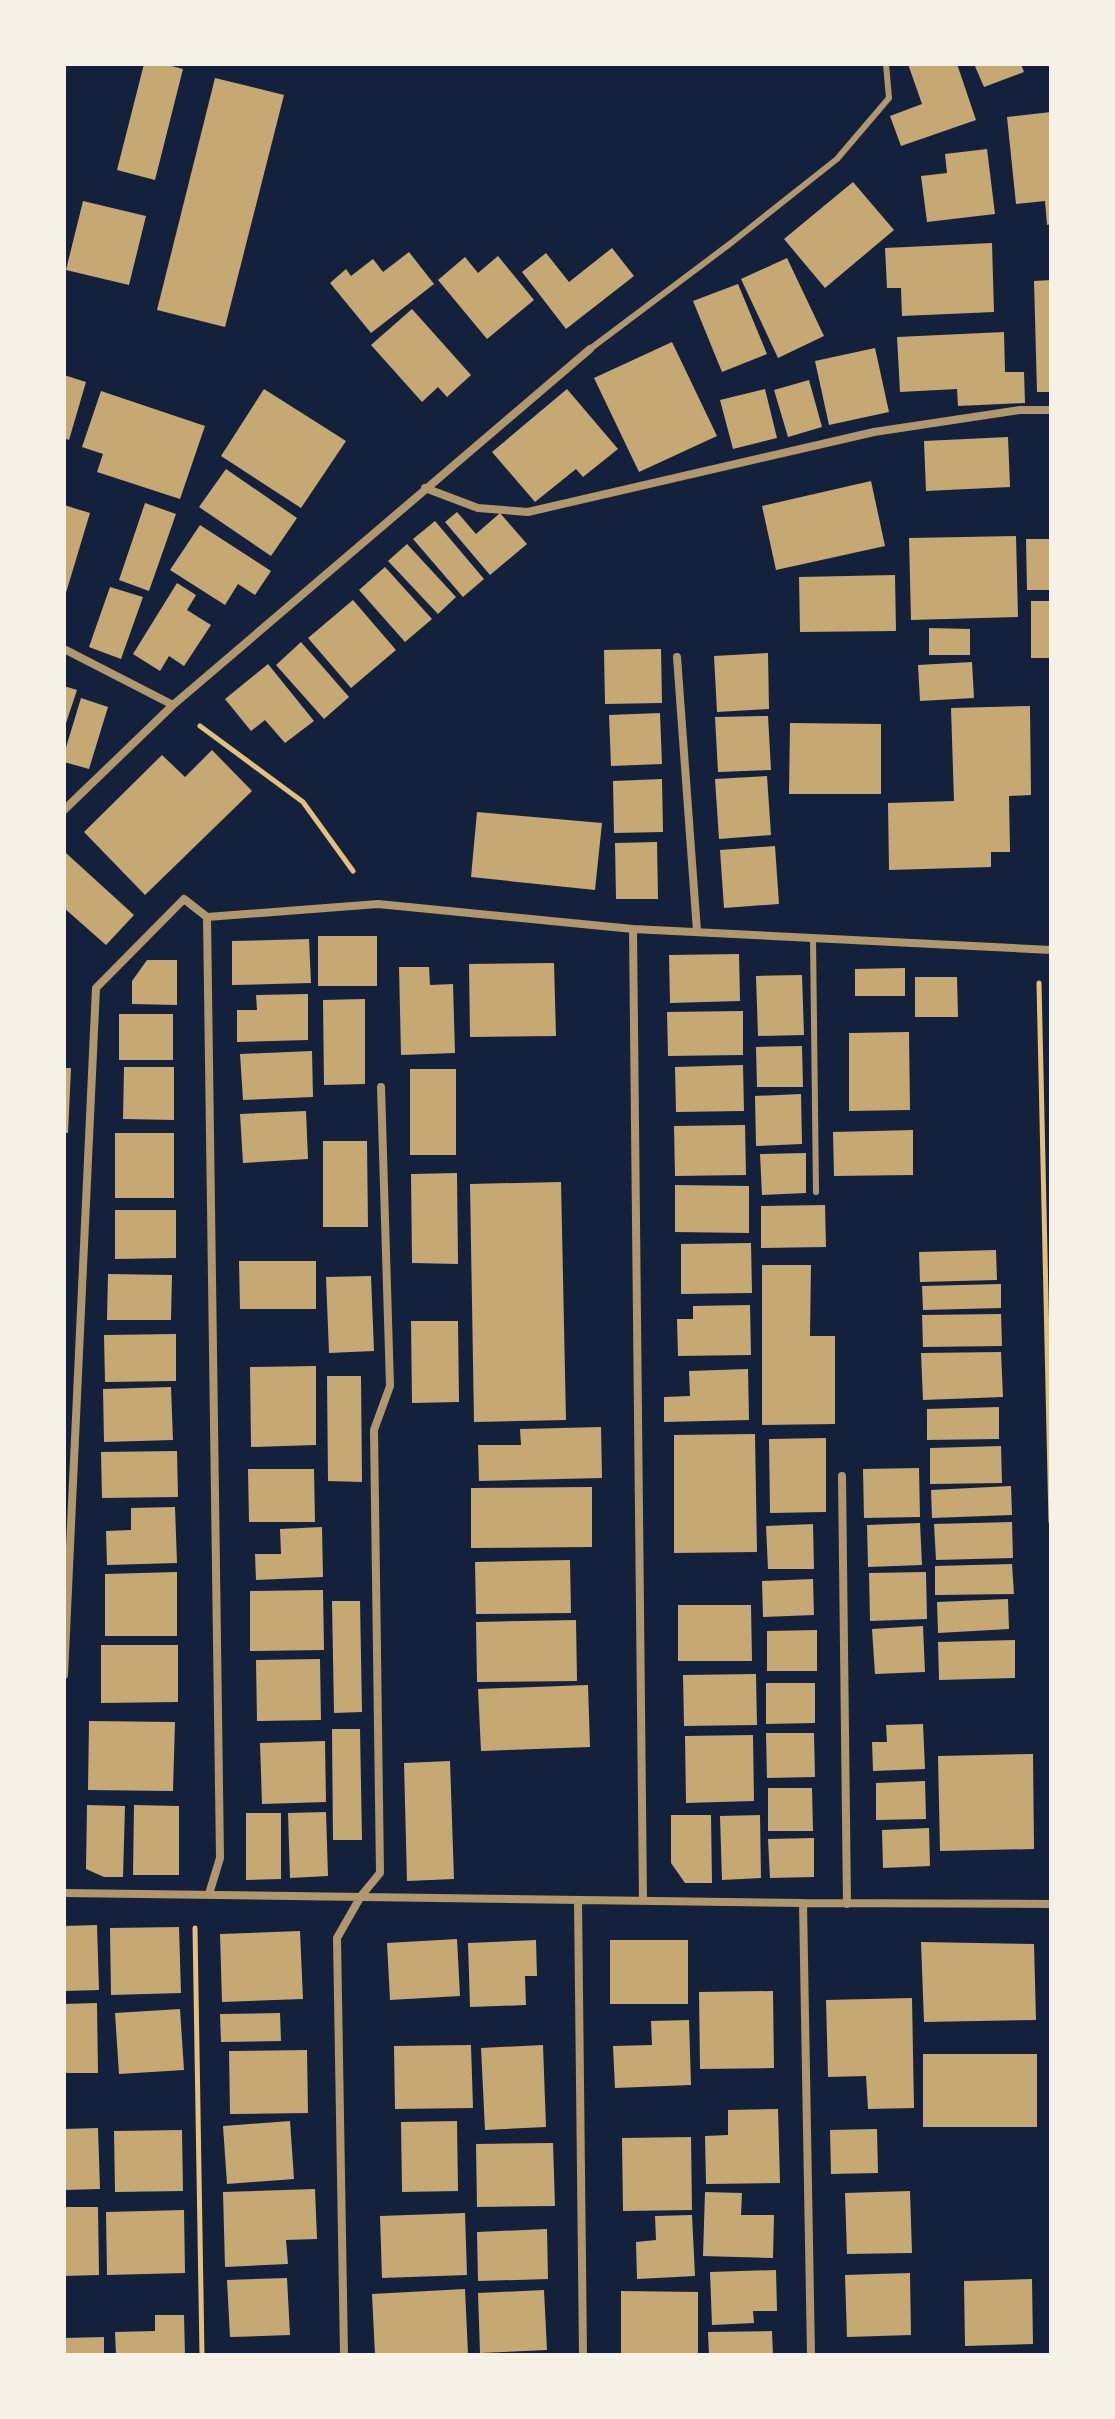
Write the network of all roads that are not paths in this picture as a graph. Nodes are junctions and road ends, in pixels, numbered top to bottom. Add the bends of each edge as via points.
1 (886, 64) edge
2 (590, 349) joint
3 (1051, 410) edge
4 (425, 488) junction
5 (64, 649) edge
6 (677, 657) dead end
7 (173, 705) junction
8 (64, 810) edge
9 (207, 917) junction
10 (633, 929) junction
11 (697, 931) junction
12 (813, 938) junction
13 (1051, 950) edge
14 (381, 1087) dead end
15 (816, 1192) dead end
16 (842, 1476) dead end
17 (64, 1675) edge
18 (64, 1893) edge
19 (209, 1894) junction
20 (361, 1896) junction
21 (578, 1900) junction
22 (643, 1901) junction
23 (803, 1903) junction
24 (847, 1904) junction
25 (1051, 1904) edge
26 (344, 2355) edge
27 (583, 2355) edge
28 (811, 2355) edge

1 - 2 lane via 889,98 837,159
2 - 4 street
3 - 4 street via 874,432 528,512 478,508
4 - 7 street
5 - 7 street
6 - 11 street
7 - 8 street
9 - 10 street via 378,904
9 - 17 street via 184,899 96,988
9 - 19 street via 220,1858
10 - 11 street
10 - 22 street
11 - 12 street
12 - 13 street
12 - 15 lane
14 - 20 street via 390,1386 374,1430 380,1873
16 - 24 street
18 - 19 street
19 - 20 street
20 - 21 street
20 - 26 street via 337,1938
21 - 22 street
21 - 27 street
22 - 23 street
23 - 24 street
23 - 28 street
24 - 25 street

